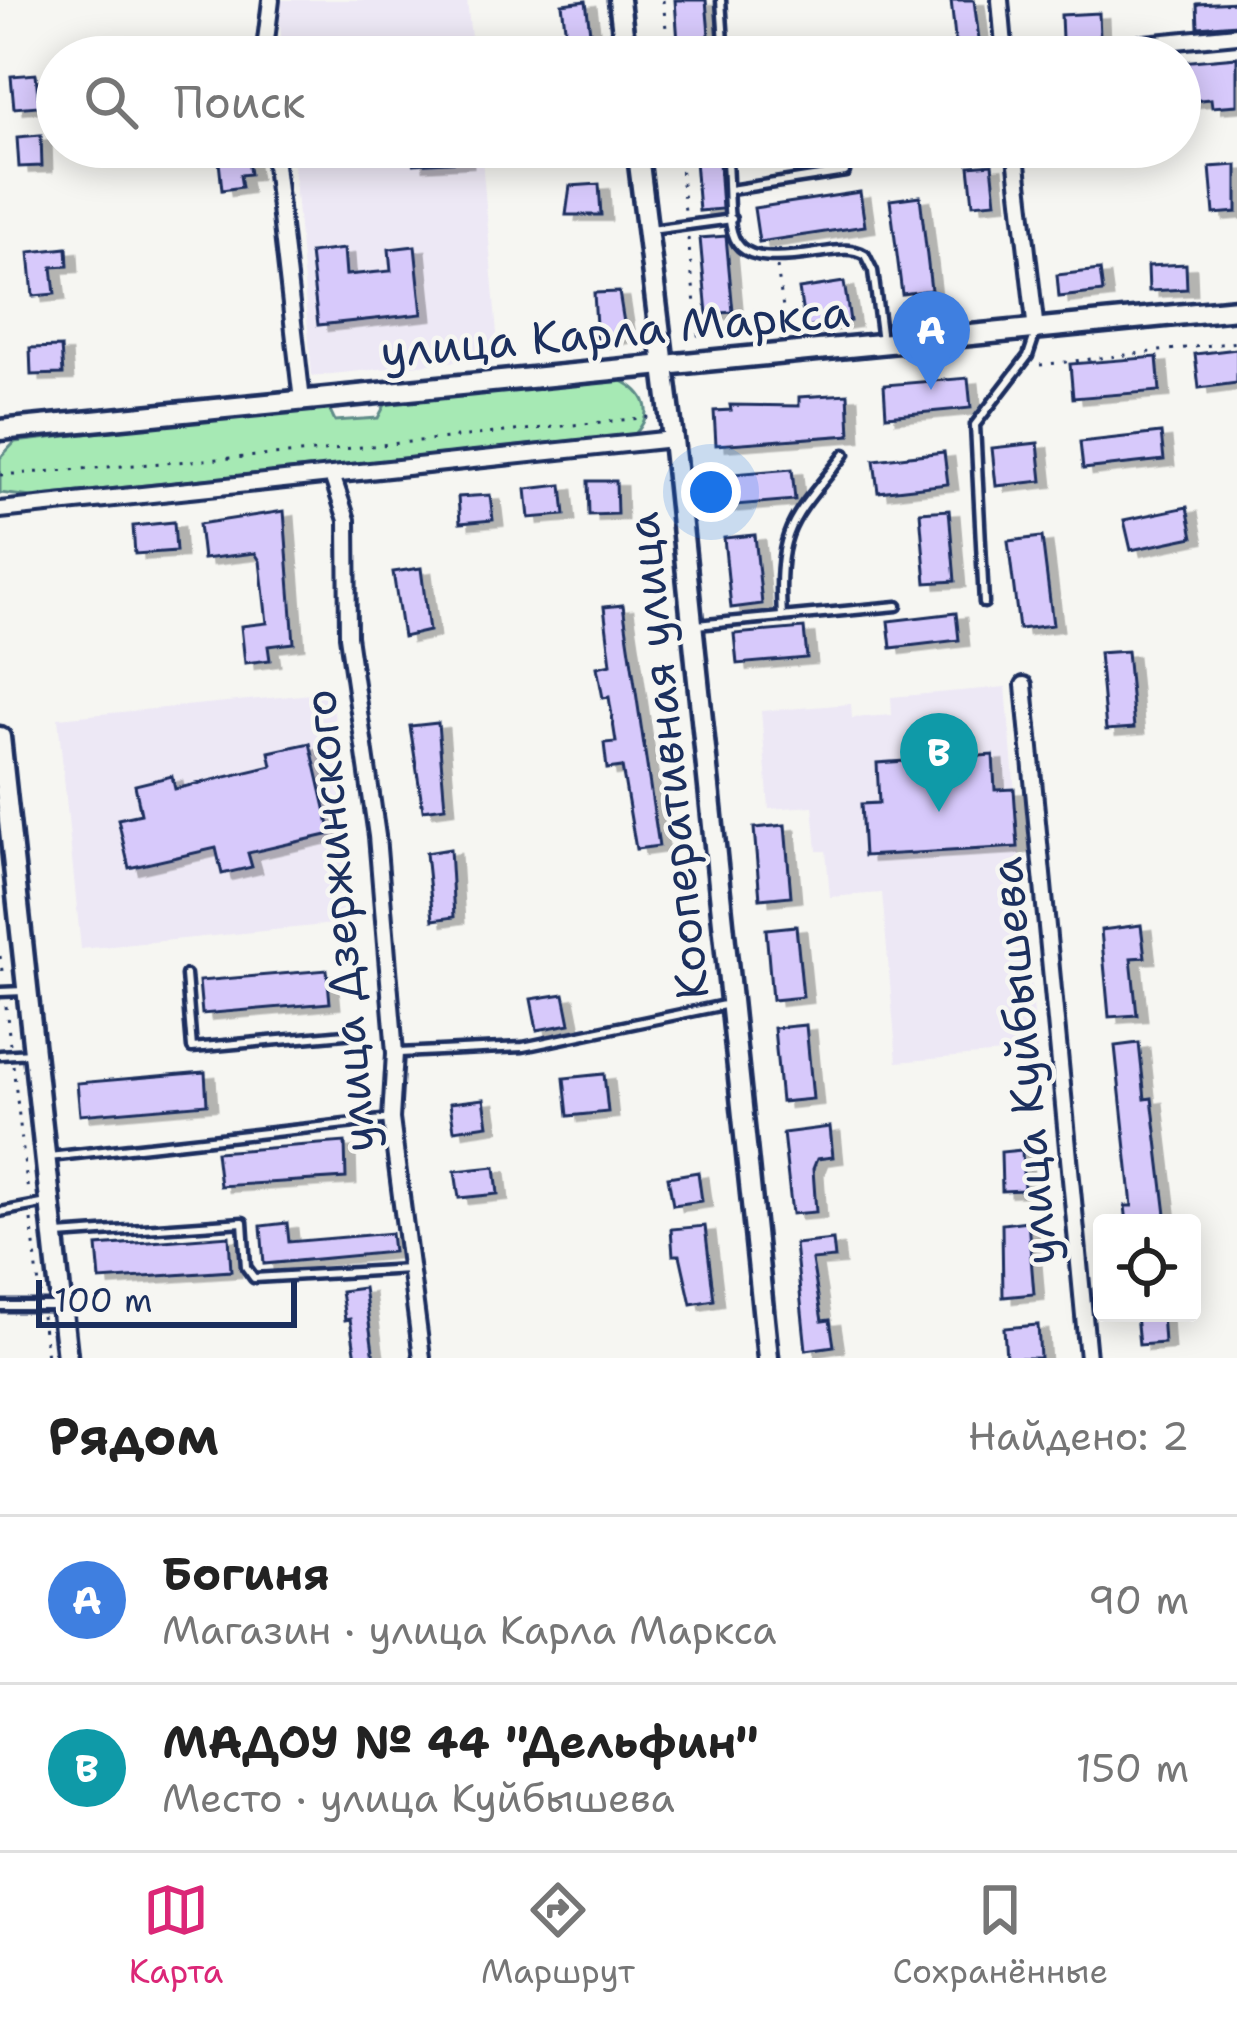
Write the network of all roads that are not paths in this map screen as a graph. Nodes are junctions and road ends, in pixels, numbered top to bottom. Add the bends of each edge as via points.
1 (272, 0) edge
2 (619, 0) edge
3 (721, 0) edge
4 (1000, 0) edge
5 (1237, 35) edge
6 (268, 36) edge
7 (623, 36) edge
8 (724, 36) edge
9 (1005, 36) edge
10 (1201, 38) edge
11 (275, 168) edge
12 (640, 168) edge
13 (728, 168) edge
14 (1017, 168) edge
15 (845, 172) dead end
16 (730, 190) junction
17 (732, 218) junction
18 (648, 231) junction
19 (1237, 309) edge
20 (1036, 331) junction
21 (882, 345) junction
22 (664, 365) junction
23 (302, 401) junction
24 (0, 430) edge
25 (673, 439) junction
26 (845, 454) dead end
27 (333, 478) junction
28 (0, 510) edge
29 (984, 603) dead end
30 (897, 606) dead end
31 (782, 617) junction
32 (693, 626) junction
33 (1024, 685) dead end
34 (0, 736) edge
35 (8, 879) edge
36 (186, 975) dead end
37 (28, 990) junction
38 (2, 992) edge
39 (732, 1003) junction
40 (356, 1034) dead end
41 (34, 1052) junction
42 (395, 1053) junction
43 (0, 1054) edge
44 (391, 1119) junction
45 (49, 1157) junction
46 (51, 1202) junction
47 (0, 1213) edge
48 (54, 1235) junction
49 (411, 1268) junction
50 (0, 1306) edge
51 (51, 1306) junction
52 (67, 1358) edge
53 (422, 1358) edge
54 (768, 1358) edge
55 (1088, 1358) edge

1 - 6 street
2 - 7 street
3 - 8 lane
4 - 9 street
5 - 10 street
11 - 23 street
12 - 18 street, Кооперативная улица
13 - 16 lane
14 - 20 street
15 - 16 lane
16 - 17 lane
17 - 18 lane
17 - 21 lane via 742,250 758,260 845,249 865,255
18 - 22 street, Кооперативная улица
19 - 20 street, улица Карла Маркса
20 - 21 street, улица Карла Маркса
20 - 29 lane via 1028,356 976,425
21 - 22 street, улица Карла Маркса
22 - 23 street, улица Карла Маркса
22 - 25 street, Кооперативная улица
23 - 24 street, улица Карла Маркса
25 - 27 street
25 - 32 street, Кооперативная улица
26 - 31 lane via 795,517 778,554
27 - 28 street
27 - 42 street, улица Дзержинского via 347,520 348,636 377,836
30 - 31 lane
31 - 32 lane
32 - 39 street, Кооперативная улица
33 - 55 street, улица Куйбышева
34 - 35 street
35 - 37 street
36 - 40 lane via 192,1048
37 - 38 lane
37 - 41 street
39 - 42 lane via 523,1047
39 - 54 street, Кооперативная улица
41 - 43 lane
41 - 45 street
42 - 44 street, улица Дзержинского
44 - 45 lane
44 - 49 street, улица Дзержинского
45 - 46 street
46 - 47 lane
46 - 48 street
48 - 49 lane via 243,1222 254,1278
48 - 51 street
49 - 53 street, улица Дзержинского
50 - 51 lane
51 - 52 street

